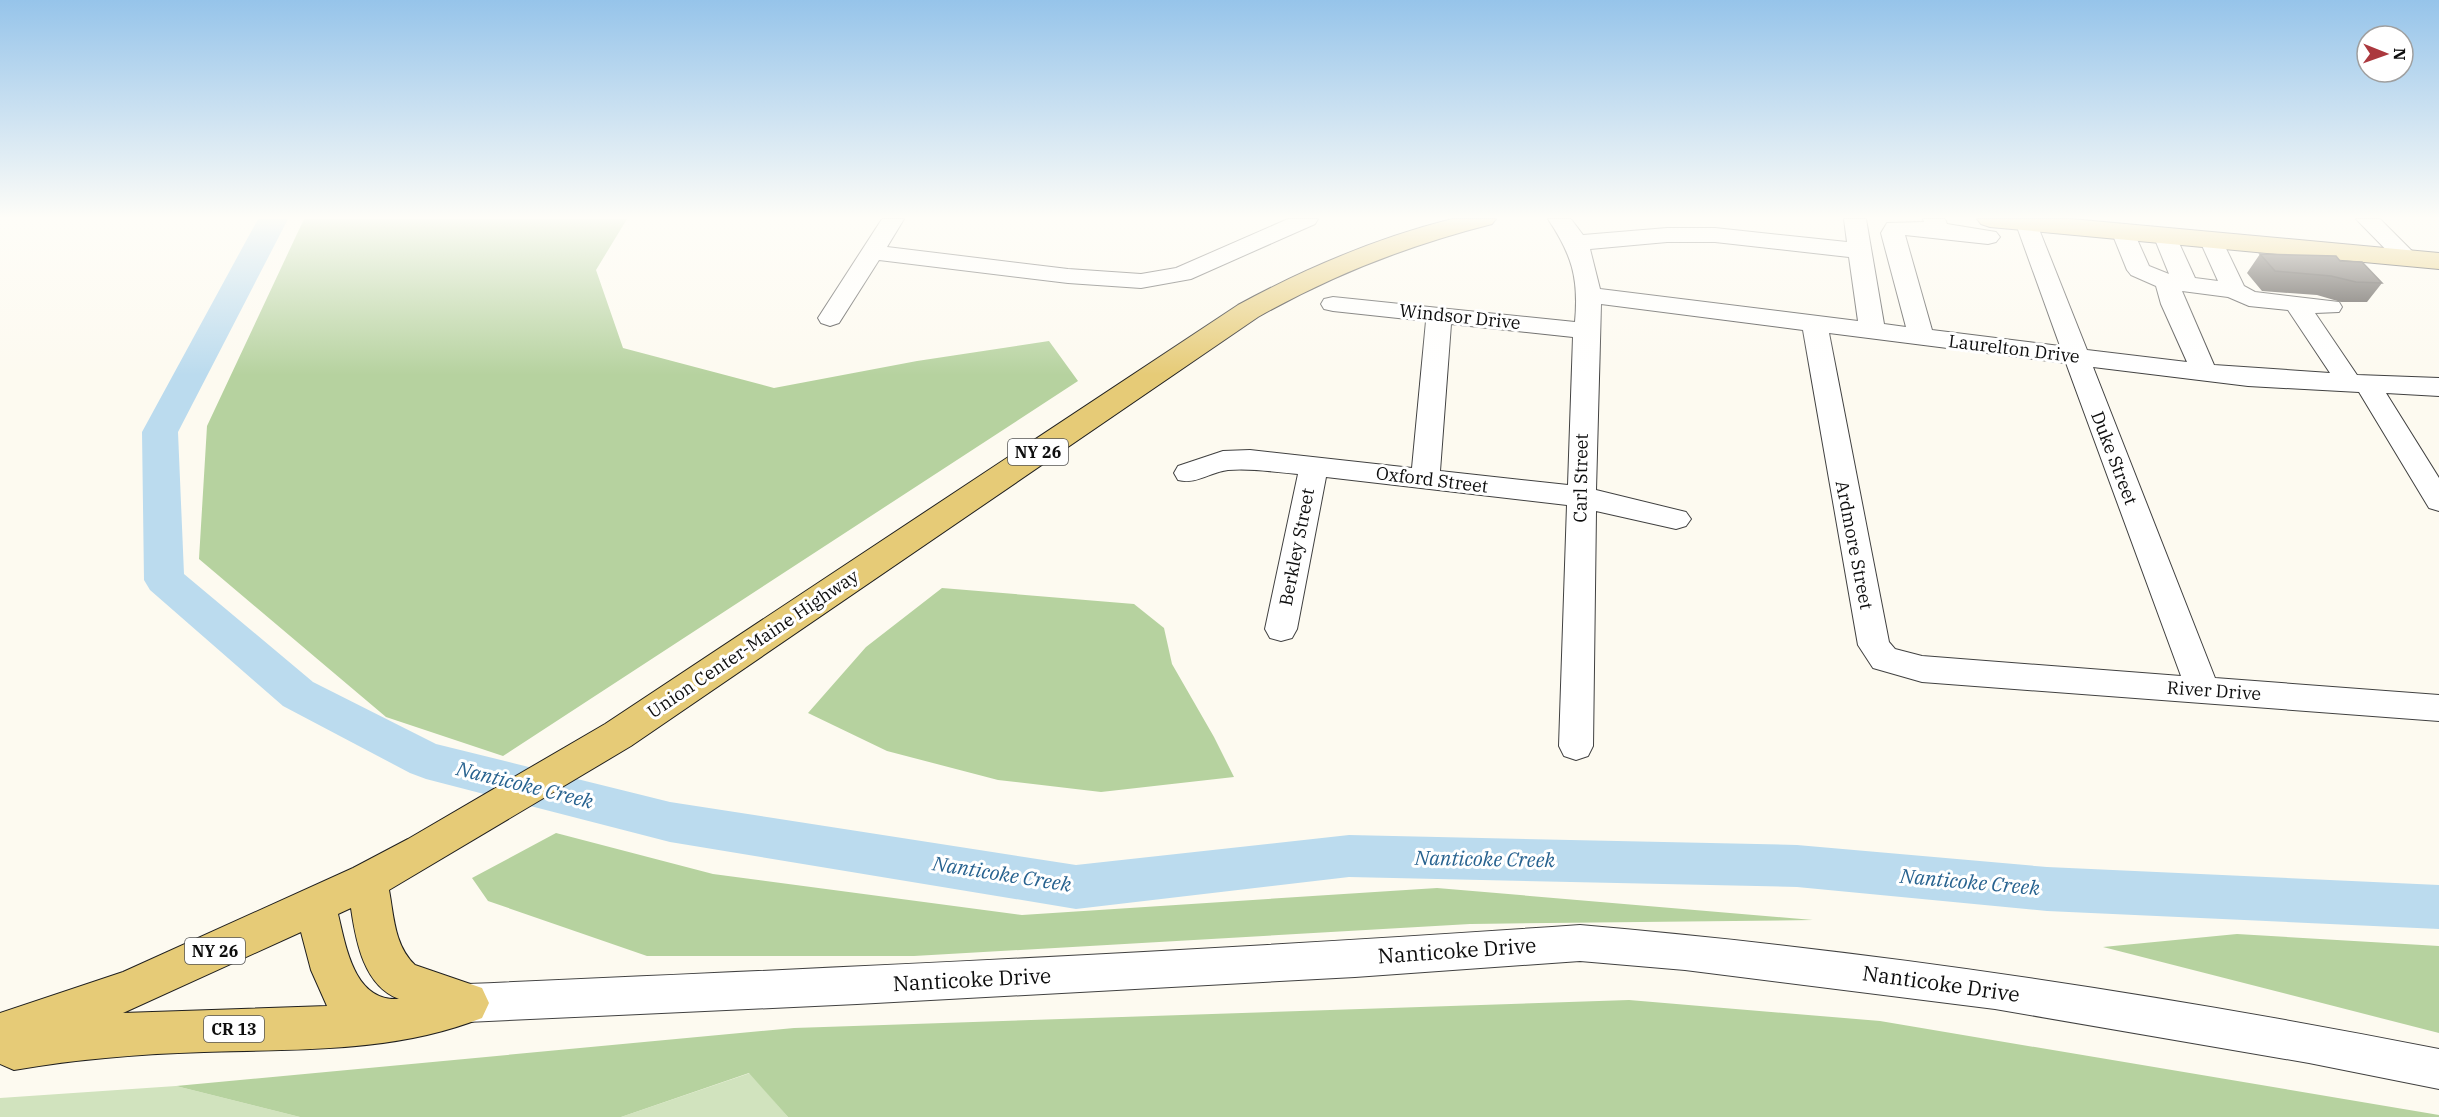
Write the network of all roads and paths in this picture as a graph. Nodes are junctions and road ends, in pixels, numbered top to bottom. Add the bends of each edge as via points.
1 (861, 271) edge
2 (1029, 271) edge
3 (1189, 271) edge
4 (1323, 271) edge
5 (1586, 271) edge
6 (1863, 271) edge
7 (1903, 271) edge
8 (2045, 271) edge
9 (2142, 271) edge
10 (2173, 271) edge
11 (2226, 271) edge
12 (2176, 284) junction
13 (2234, 290) junction
14 (1591, 295) junction
15 (1333, 304) dead end
16 (2297, 305) junction
17 (2330, 307) dead end
18 (1439, 315) junction
19 (830, 318) dead end
20 (1815, 323) junction
21 (1872, 330) junction
22 (1587, 331) junction
23 (1921, 337) junction
24 (2076, 357) junction
25 (2205, 373) junction
26 (2359, 384) junction
27 (2439, 387) edge
28 (1314, 466) junction
29 (1188, 473) dead end
30 (1426, 479) junction
31 (1581, 497) junction
32 (2439, 501) edge
33 (1676, 519) dead end
34 (1281, 629) dead end
35 (1989, 674) joint
36 (2203, 690) junction
37 (2439, 708) edge
38 (1576, 746) dead end
39 (367, 881) junction
40 (315, 904) junction
41 (467, 1003) junction
42 (398, 1021) junction
43 (0, 1034) edge
44 (0, 1050) edge
45 (2439, 1069) edge

1 - 19 street
2 - 3 street via 1141,281
4 - 39 main road, Union Center-Maine Highway / NY 26 via 1248,311 618,735
5 - 14 street, Carl Street
6 - 21 street
7 - 23 street
8 - 24 street, Duke Street
9 - 12 street
10 - 12 street
11 - 13 street
12 - 13 street
12 - 25 street via 2173,304
13 - 16 street via 2249,299
14 - 20 street, Laurelton Drive
14 - 22 street, Carl Street
15 - 18 street, Windsor Drive
16 - 17 street
16 - 26 street
18 - 22 street, Windsor Drive
18 - 30 street via 1434,390 1426,433
20 - 21 street, Laurelton Drive
20 - 35 street, Ardmore Street via 1874,645 1884,659 1896,664
21 - 23 street, Laurelton Drive
22 - 31 street, Carl Street
23 - 24 street, Laurelton Drive
24 - 25 street, Laurelton Drive
24 - 36 street, Duke Street
25 - 26 street, Laurelton Drive
26 - 27 street, Laurelton Drive
26 - 32 street
28 - 29 street, Oxford Street via 1223,461
28 - 30 street, Oxford Street
28 - 34 street, Berkley Street
30 - 31 street, Oxford Street
31 - 33 street, Oxford Street
31 - 38 street, Carl Street
35 - 36 street, River Drive
36 - 37 street, River Drive
39 - 40 main road, Union Center-Maine Highway / NY 26
39 - 41 main road, CR 13 via 379,946 392,974
40 - 42 main road via 339,984 351,1003 366,1012
40 - 43 main road, Union Center-Maine Highway / NY 26 via 130,990
41 - 42 main road, CR 13
41 - 45 street, Nanticoke Drive / CR 13 via 903,984 1580,943 1995,990
42 - 44 main road, CR 13 via 125,1032

